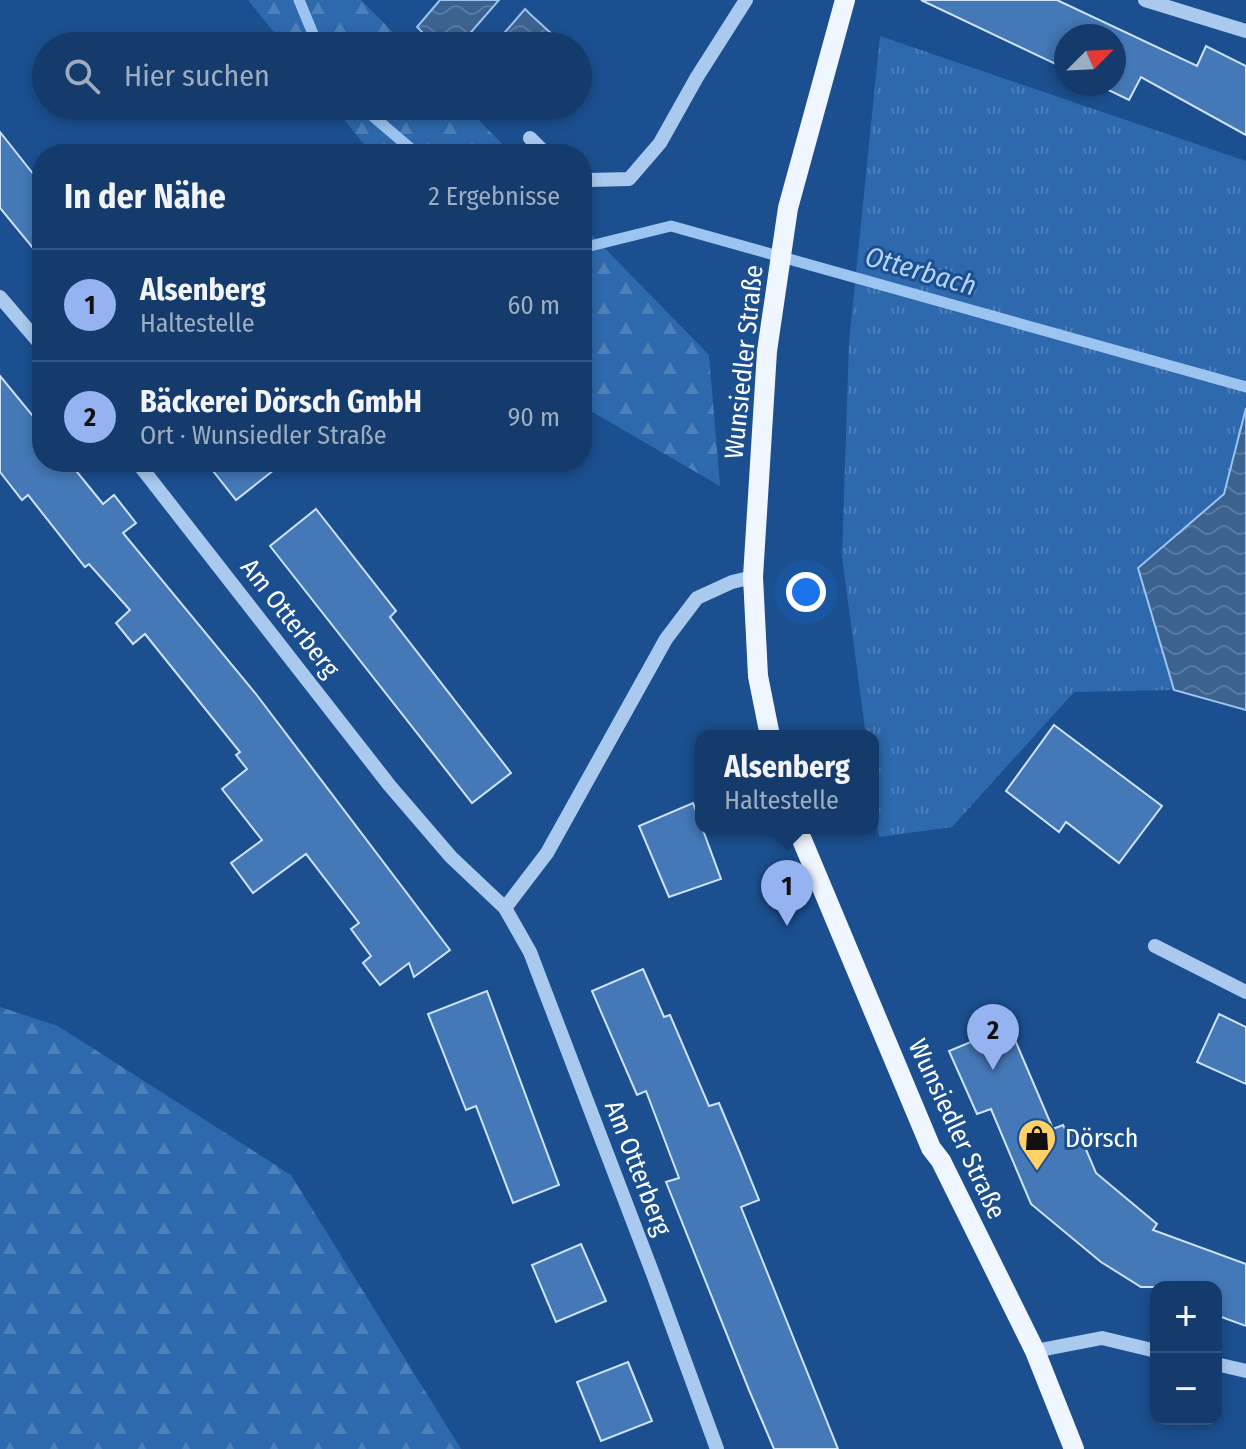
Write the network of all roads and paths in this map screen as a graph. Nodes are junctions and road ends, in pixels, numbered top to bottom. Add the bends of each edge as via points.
1 (746, 0) edge
2 (845, 0) edge
3 (1145, 0) edge
4 (1246, 31) edge
5 (530, 138) dead end
6 (536, 144) edge
7 (592, 180) edge
8 (0, 297) edge
9 (32, 334) edge
10 (145, 472) edge
11 (753, 577) junction
12 (769, 730) edge
13 (800, 834) edge
14 (505, 908) junction
15 (1155, 946) dead end
16 (1246, 992) edge
17 (1150, 1350) edge
18 (1035, 1351) junction
19 (1222, 1365) edge
20 (1246, 1371) edge
21 (717, 1449) edge
22 (1074, 1449) edge

1 - 7 street via 660,143 629,179
2 - 11 main road, Wunsiedler Straße via 788,208 767,351
3 - 4 street
5 - 6 street
8 - 9 street
10 - 14 street, Am Otterberg via 390,786 451,857
11 - 12 main road, Wunsiedler Straße via 758,676
11 - 14 street via 697,598 673,628 547,853
13 - 18 main road, Wunsiedler Straße via 931,1148
14 - 21 street, Am Otterberg via 530,952
15 - 16 street
17 - 18 street via 1102,1338
18 - 22 main road, Wunsiedler Straße
19 - 20 street

